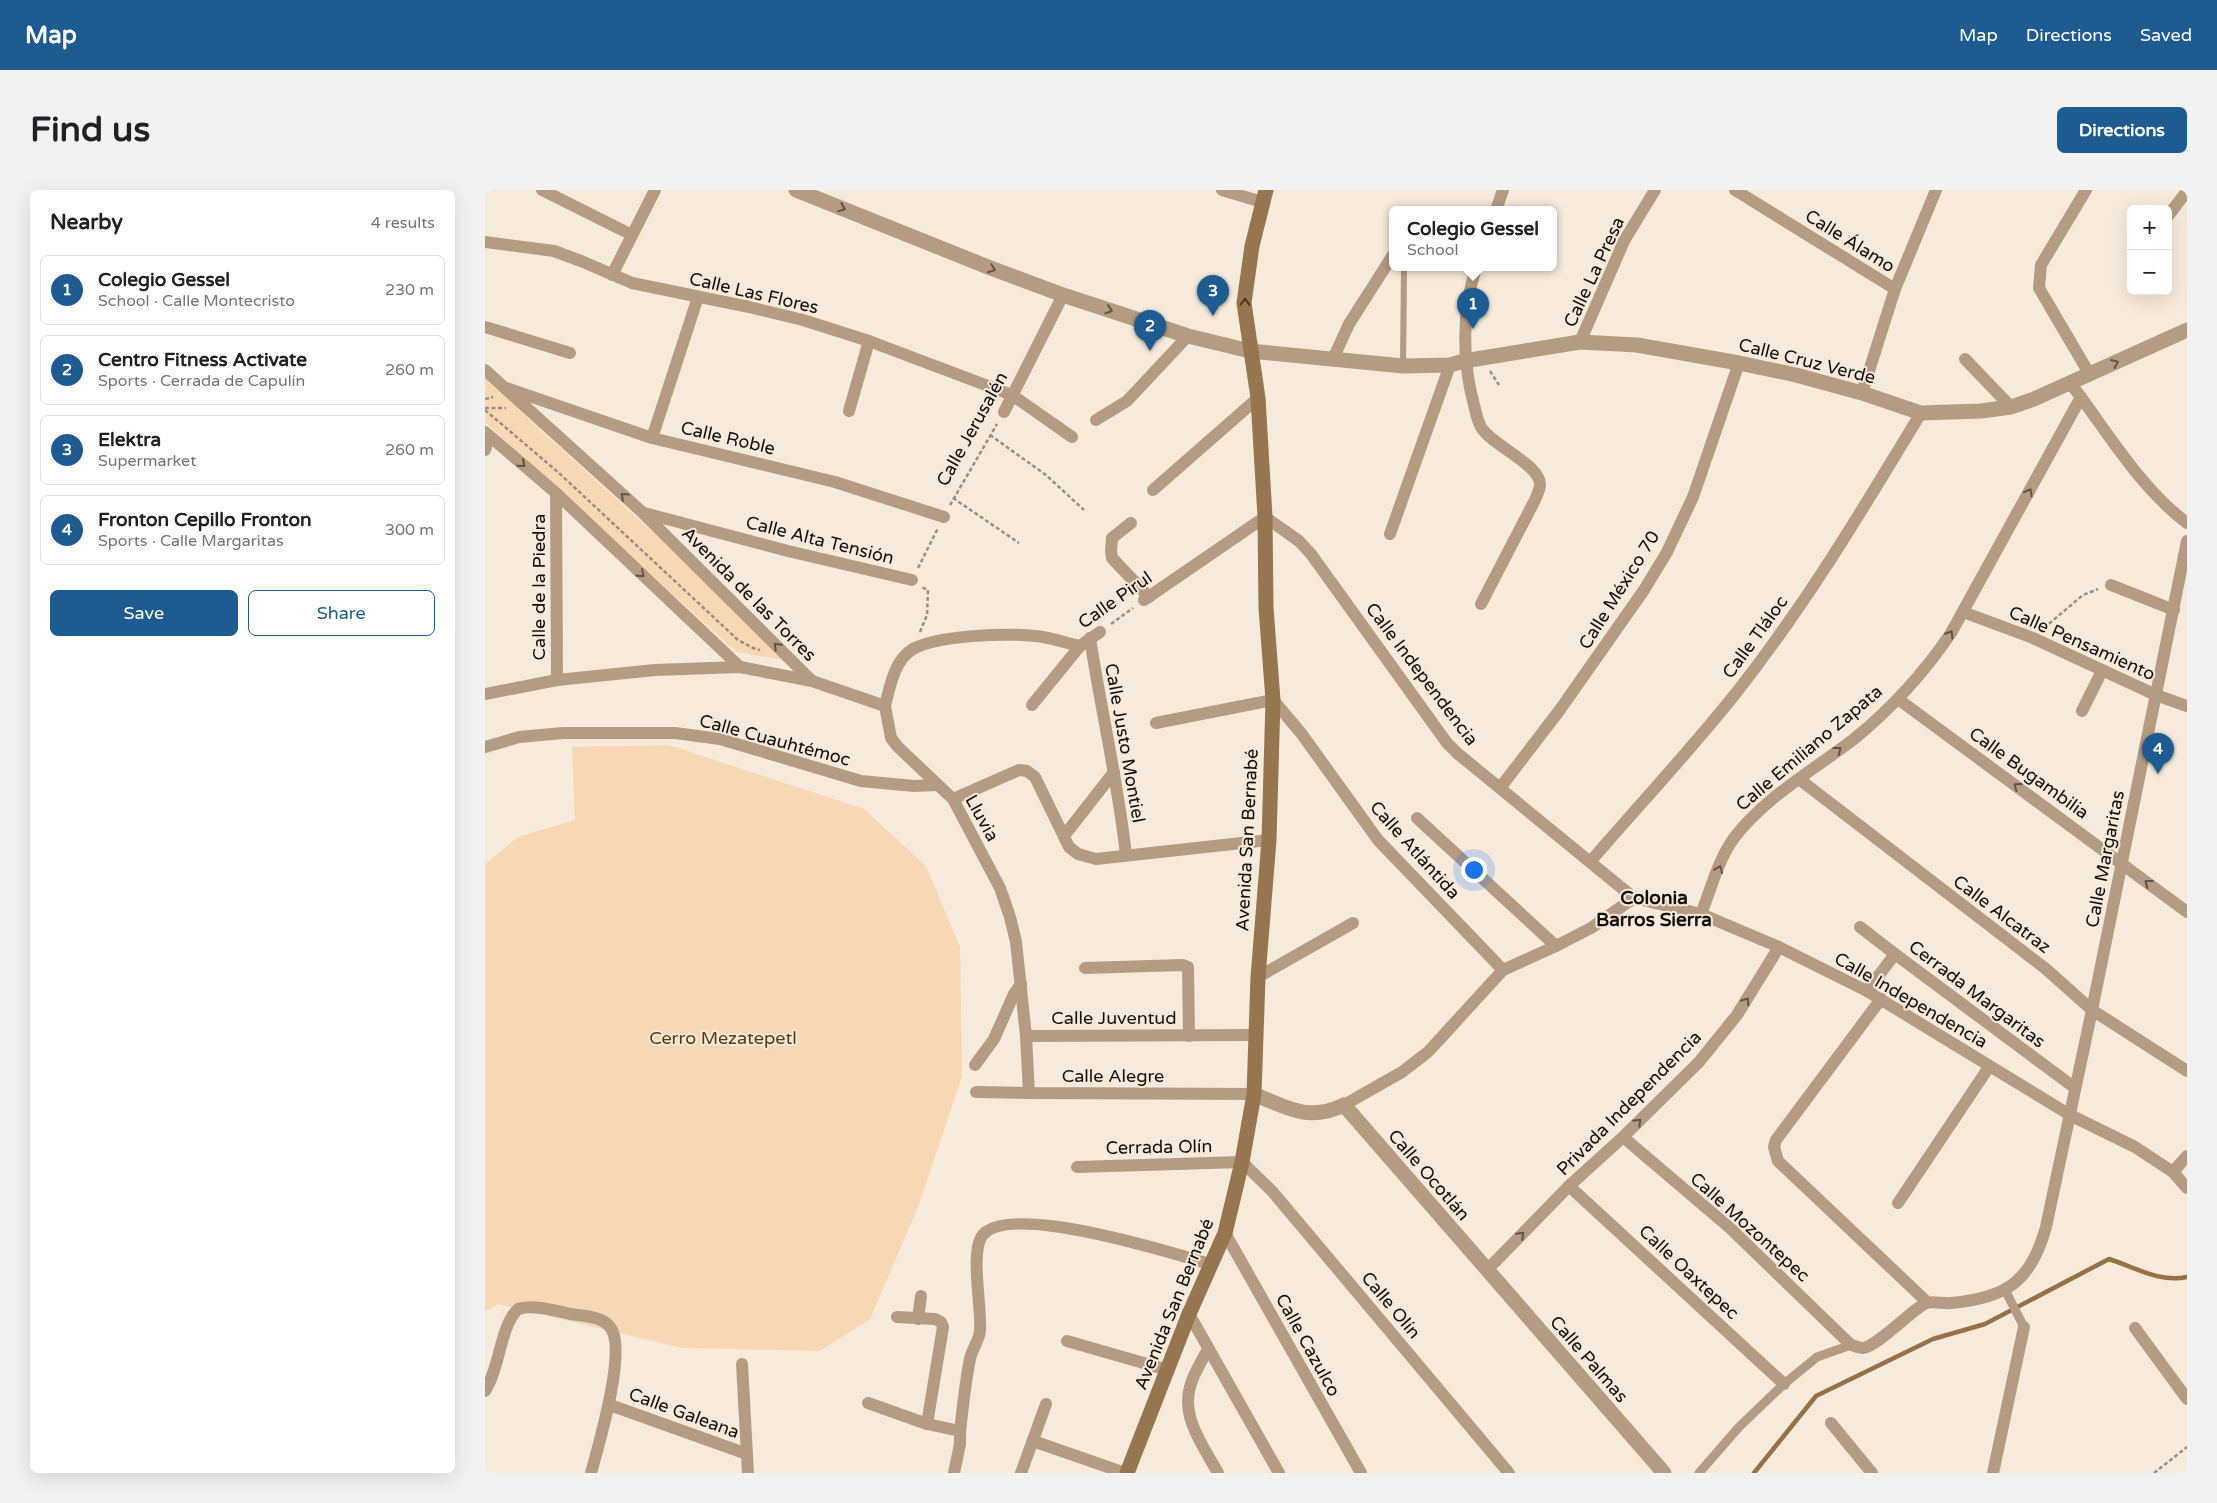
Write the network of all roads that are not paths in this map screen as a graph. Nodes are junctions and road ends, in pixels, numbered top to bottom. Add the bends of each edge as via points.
1 (542, 190) edge
2 (655, 190) edge
3 (796, 190) edge
4 (1222, 190) edge
5 (1503, 190) edge
6 (1655, 190) edge
7 (1735, 190) edge
8 (1935, 190) edge
9 (2086, 190) edge
10 (2187, 191) edge
11 (1264, 196) edge
12 (1497, 206) edge
13 (2172, 211) edge
14 (632, 235) junction
15 (485, 242) edge
16 (1389, 262) edge
17 (1404, 271) edge
18 (1475, 271) edge
19 (612, 275) junction
20 (1895, 289) junction
21 (1063, 294) junction
22 (698, 297) junction
23 (485, 327) edge
24 (2187, 330) edge
25 (1188, 336) junction
26 (869, 341) junction
27 (1580, 342) junction
28 (1250, 351) junction
29 (571, 353) dead end
30 (1333, 359) junction
31 (1965, 359) dead end
32 (1464, 361) junction
33 (1739, 363) junction
34 (1450, 365) junction
35 (1403, 366) junction
36 (485, 370) edge
37 (2090, 374) junction
38 (2071, 384) junction
39 (506, 388) junction
40 (1863, 393) junction
41 (1012, 395) junction
42 (1258, 398) junction
43 (2081, 398) junction
44 (2011, 406) junction
45 (849, 411) dead end
46 (1003, 412) road end
47 (1921, 413) junction
48 (1096, 420) dead end
49 (487, 434) edge
50 (1072, 437) dead end
51 (652, 438) junction
52 (485, 450) edge
53 (1153, 490) dead end
54 (555, 493) junction
55 (642, 512) junction
56 (944, 517) road end
57 (1265, 517) junction
58 (1131, 523) dead end
59 (2187, 523) edge
60 (1390, 534) dead end
61 (2187, 540) edge
62 (912, 580) road end
63 (2111, 584) road end
64 (1481, 604) dead end
65 (2174, 610) junction
66 (1963, 612) junction
67 (1090, 639) junction
68 (740, 667) junction
69 (2102, 671) junction
70 (557, 680) junction
71 (812, 680) junction
72 (485, 694) edge
73 (2156, 695) junction
74 (1898, 699) junction
75 (1273, 700) junction
76 (1032, 705) dead end
77 (885, 706) junction
78 (2187, 706) edge
79 (2082, 711) dead end
80 (1156, 723) dead end
81 (485, 747) edge
82 (1114, 772) junction
83 (1799, 779) junction
84 (937, 785) junction
85 (1500, 788) junction
86 (953, 799) junction
87 (1417, 818) dead end
88 (1064, 836) junction
89 (1269, 840) junction
90 (1126, 854) junction
91 (1590, 862) junction
92 (2121, 863) junction
93 (1634, 898) junction
94 (2187, 912) edge
95 (1701, 914) junction
96 (1353, 924) dead end
97 (1860, 926) dead end
98 (1556, 946) junction
99 (1779, 947) junction
100 (1895, 954) junction
101 (1085, 968) dead end
102 (1503, 970) junction
103 (1258, 977) junction
104 (1021, 984) junction
105 (1867, 991) junction
106 (1881, 999) junction
107 (2092, 1010) junction
108 (1255, 1035) junction
109 (1026, 1036) junction
110 (1189, 1036) junction
111 (975, 1065) dead end
112 (1989, 1067) junction
113 (2187, 1071) edge
114 (2075, 1088) junction
115 (976, 1092) dead end
116 (1029, 1093) junction
117 (1254, 1094) junction
118 (1344, 1105) junction
119 (2070, 1115) junction
120 (1623, 1137) junction
121 (2187, 1156) edge
122 (1242, 1162) junction
123 (1077, 1167) dead end
124 (2173, 1172) junction
125 (1569, 1186) junction
126 (2187, 1188) edge
127 (1898, 1203) dead end
128 (1225, 1234) junction
129 (1210, 1264) junction
130 (1487, 1270) junction
131 (2007, 1295) junction
132 (921, 1296) dead end
133 (1927, 1302) junction
134 (1189, 1314) junction
135 (897, 1317) dead end
136 (918, 1319) junction
137 (2023, 1325) joint
138 (2135, 1328) dead end
139 (1067, 1341) dead end
140 (1851, 1345) junction
141 (1208, 1349) junction
142 (742, 1364) dead end
143 (1168, 1370) junction
144 (1784, 1384) junction
145 (485, 1392) edge
146 (2187, 1399) edge
147 (867, 1403) dead end
148 (1046, 1404) dead end
149 (610, 1405) junction
150 (1831, 1423) dead end
151 (927, 1424) junction
152 (960, 1431) junction
153 (1033, 1441) junction
154 (747, 1454) junction
155 (591, 1473) edge
156 (748, 1473) edge
157 (954, 1473) edge
158 (1021, 1473) edge
159 (1126, 1473) edge
160 (1218, 1473) edge
161 (1279, 1473) edge
162 (1361, 1473) edge
163 (1509, 1473) edge
164 (1664, 1473) edge
165 (1699, 1473) edge
166 (1872, 1473) edge
167 (1993, 1473) edge

1 - 14 street
2 - 14 street
3 -> 21 street, Calle Cruz Verde
4 - 11 street
5 - 12 street
6 - 27 street, Calle La Presa via 1625,241
7 - 20 street, Calle Álamo
8 - 20 street
9 - 37 street via 2041,265 2039,288
10 - 13 street
28 -> 11 main road, Avenida San Bernabé via 1244,303 1252,246
14 - 19 street
15 - 19 street, Calle Las Flores via 554,251
16 - 30 street via 1359,305
17 - 35 lane
18 - 32 street via 1468,305
19 - 22 street, Calle Las Flores via 632,283
20 - 40 street
21 -> 25 street, Calle Cruz Verde
21 - 41 street, Calle Jerusalén
22 - 26 street, Calle Las Flores via 803,320
22 - 51 street
23 - 29 street
37 -> 24 street, Calle Cruz Verde
25 - 28 street, Calle Cruz Verde
25 - 48 street via 1127,401
26 - 41 street, Calle Las Flores
26 - 45 street
27 - 32 street, Calle Cruz Verde
27 - 33 street, Calle Cruz Verde via 1637,345
28 - 30 street, Calle Cruz Verde
28 - 42 main road, Avenida San Bernabé
30 - 35 street, Calle Cruz Verde
31 - 44 street
32 - 34 street, Calle Cruz Verde
32 - 64 street via 1481,426 1531,469 1540,485
33 - 40 street, Calle Cruz Verde
33 - 85 street, Calle México 70 via 1693,497 1667,552 1581,681
34 - 35 street, Calle Cruz Verde
34 - 60 street
36 - 39 street, Avenida de las Torres
37 - 38 street, Calle Cruz Verde
38 - 43 street
38 - 44 street, Calle Cruz Verde
39 - 51 street, Calle Roble
55 -> 39 street, Avenida de las Torres
40 - 47 street, Calle Cruz Verde
41 - 46 street, Calle Jerusalén
41 - 50 street, Calle Las Flores
42 - 53 street
42 - 57 main road, Avenida San Bernabé
43 - 59 street via 2163,504
66 -> 43 street, Calle Emiliano Zapata
44 - 47 street, Calle Cruz Verde via 1954,413
47 - 91 street, Calle Tláloc via 1841,546 1789,622 1735,694
49 - 52 street
49 -> 54 street
51 - 56 street, Calle Roble via 835,482
54 -> 68 street
54 - 70 street, Calle de la Piedra
55 - 62 street, Calle Alta Tensión
71 -> 55 street, Avenida de las Torres
57 - 58 street, Calle Pirul via 1147,598 1116,564 1111,551 1112,538
57 - 75 main road, Avenida San Bernabé via 1266,608
57 - 85 street, Calle Independencia via 1299,541 1311,554 1447,743
61 - 65 street, Calle Margaritas
63 - 65 street
65 - 73 street, Calle Margaritas
66 - 69 street, Calle Pensamiento via 2033,638
74 -> 66 street, Calle Emiliano Zapata via 1931,664
67 - 76 street
67 - 77 street, Calle Pirul via 1018,634 951,638 913,650 898,665
67 - 82 street, Calle Justo Montiel
68 - 70 street, Avenida de las Torres via 655,670
68 - 71 street, Avenida de las Torres
69 - 73 street, Calle Pensamiento
69 - 79 street
70 - 72 street, Avenida de las Torres
71 - 77 street
73 - 78 street, Calle Pensamiento
73 - 92 street, Calle Margaritas
83 -> 74 street, Calle Emiliano Zapata via 1855,738
92 -> 74 street, Calle Bugambilia
75 - 80 street
75 - 89 main road, Avenida San Bernabé
75 - 102 street, Calle Atlántida via 1301,733 1377,840
77 - 84 street, Lluvia via 891,738
81 - 84 street, Calle Cuauhtémoc via 519,738 563,733 675,733 720,740 861,781
82 - 88 street
82 - 90 street, Calle Justo Montiel
95 -> 83 street, Calle Emiliano Zapata via 1734,838 1758,812
83 - 107 street, Calle Alcatraz via 2046,969
84 - 86 street, Lluvia
85 - 91 street, Calle Independencia
86 - 88 street via 1019,770 1027,771 1035,776
86 - 104 street, Lluvia via 1000,888 1012,923
87 - 98 street
88 - 90 street via 1069,847 1078,854 1096,858
89 - 90 street
89 - 103 main road, Avenida San Bernabé
91 - 93 street, Calle Independencia
94 -> 92 street, Calle Bugambilia
92 - 107 street, Calle Margaritas
93 - 95 street
93 - 98 street via 1591,928
95 - 99 street, Calle Independencia
96 - 103 street
97 - 100 street, Cerrada Margaritas
98 - 102 street
99 - 105 street, Calle Independencia
120 -> 99 street, Privada Independencia via 1705,1055 1737,1015
100 - 105 street
100 - 114 street, Cerrada Margaritas
101 - 110 street via 1188,967
102 - 118 street via 1428,1052 1402,1072
103 - 108 main road, Avenida San Bernabé
104 - 109 street, Calle Juventud
104 - 111 street via 994,1039
105 - 106 street, Calle Independencia
106 - 112 street, Calle Independencia
106 - 133 street via 1773,1147 1778,1160
107 - 113 street, Calle Alcatraz
107 - 114 street, Calle Margaritas
108 - 110 street, Calle Juventud
108 - 117 main road, Avenida San Bernabé
109 - 110 street, Calle Juventud
109 - 116 street
112 - 119 street, Calle Independencia
112 - 127 street
114 - 119 street, Calle Margaritas
115 - 116 street, Calle Alegre
116 - 117 street, Calle Alegre
117 - 118 street via 1291,1110 1307,1113 1319,1114
117 - 122 main road, Avenida San Bernabé
118 - 130 street, Calle Ocotlán
119 - 124 street, Calle Independencia via 2135,1147
119 - 131 street, Calle Margaritas via 2041,1244 2032,1265
120 - 125 street, Privada Independencia
120 - 140 street, Calle Mozontepec via 1730,1228
121 - 124 street
122 - 123 street, Cerrada Olín
122 - 128 main road, Avenida San Bernabé
122 - 163 street, Calle Olín via 1272,1191
124 - 126 street, Calle Independencia
130 -> 125 street, Privada Independencia
125 - 144 street, Calle Oaxtepec
128 - 129 main road, Avenida San Bernabé
128 - 162 street, Calle Cazulco
129 - 134 main road, Avenida San Bernabé
129 - 152 street via 1106,1235 1021,1224 994,1227 982,1235 979,1243 980,1331 968,1368
130 - 164 street, Calle Palmas
131 - 133 street, Calle Margaritas via 1949,1303
131 - 137 street
132 - 136 street
133 - 140 street via 1872,1345 1862,1348
134 - 141 street
134 - 143 main road, Avenida San Bernabé
135 - 136 street
136 - 151 street via 935,1319 943,1327
137 - 167 street
138 - 146 street
139 - 143 street
140 - 144 street via 1817,1357
141 - 160 street via 1190,1385 1187,1410
141 - 161 street
142 - 154 street
143 - 159 main road, Avenida San Bernabé
144 - 165 street via 1739,1427
145 - 149 street via 491,1382 507,1325 518,1308 531,1307 599,1319 613,1331
147 - 151 street
148 - 153 street
149 - 154 street, Calle Galeana
149 - 155 street
150 - 166 street
151 - 152 street
152 - 157 street
153 - 158 street
153 - 159 street
154 - 156 street

